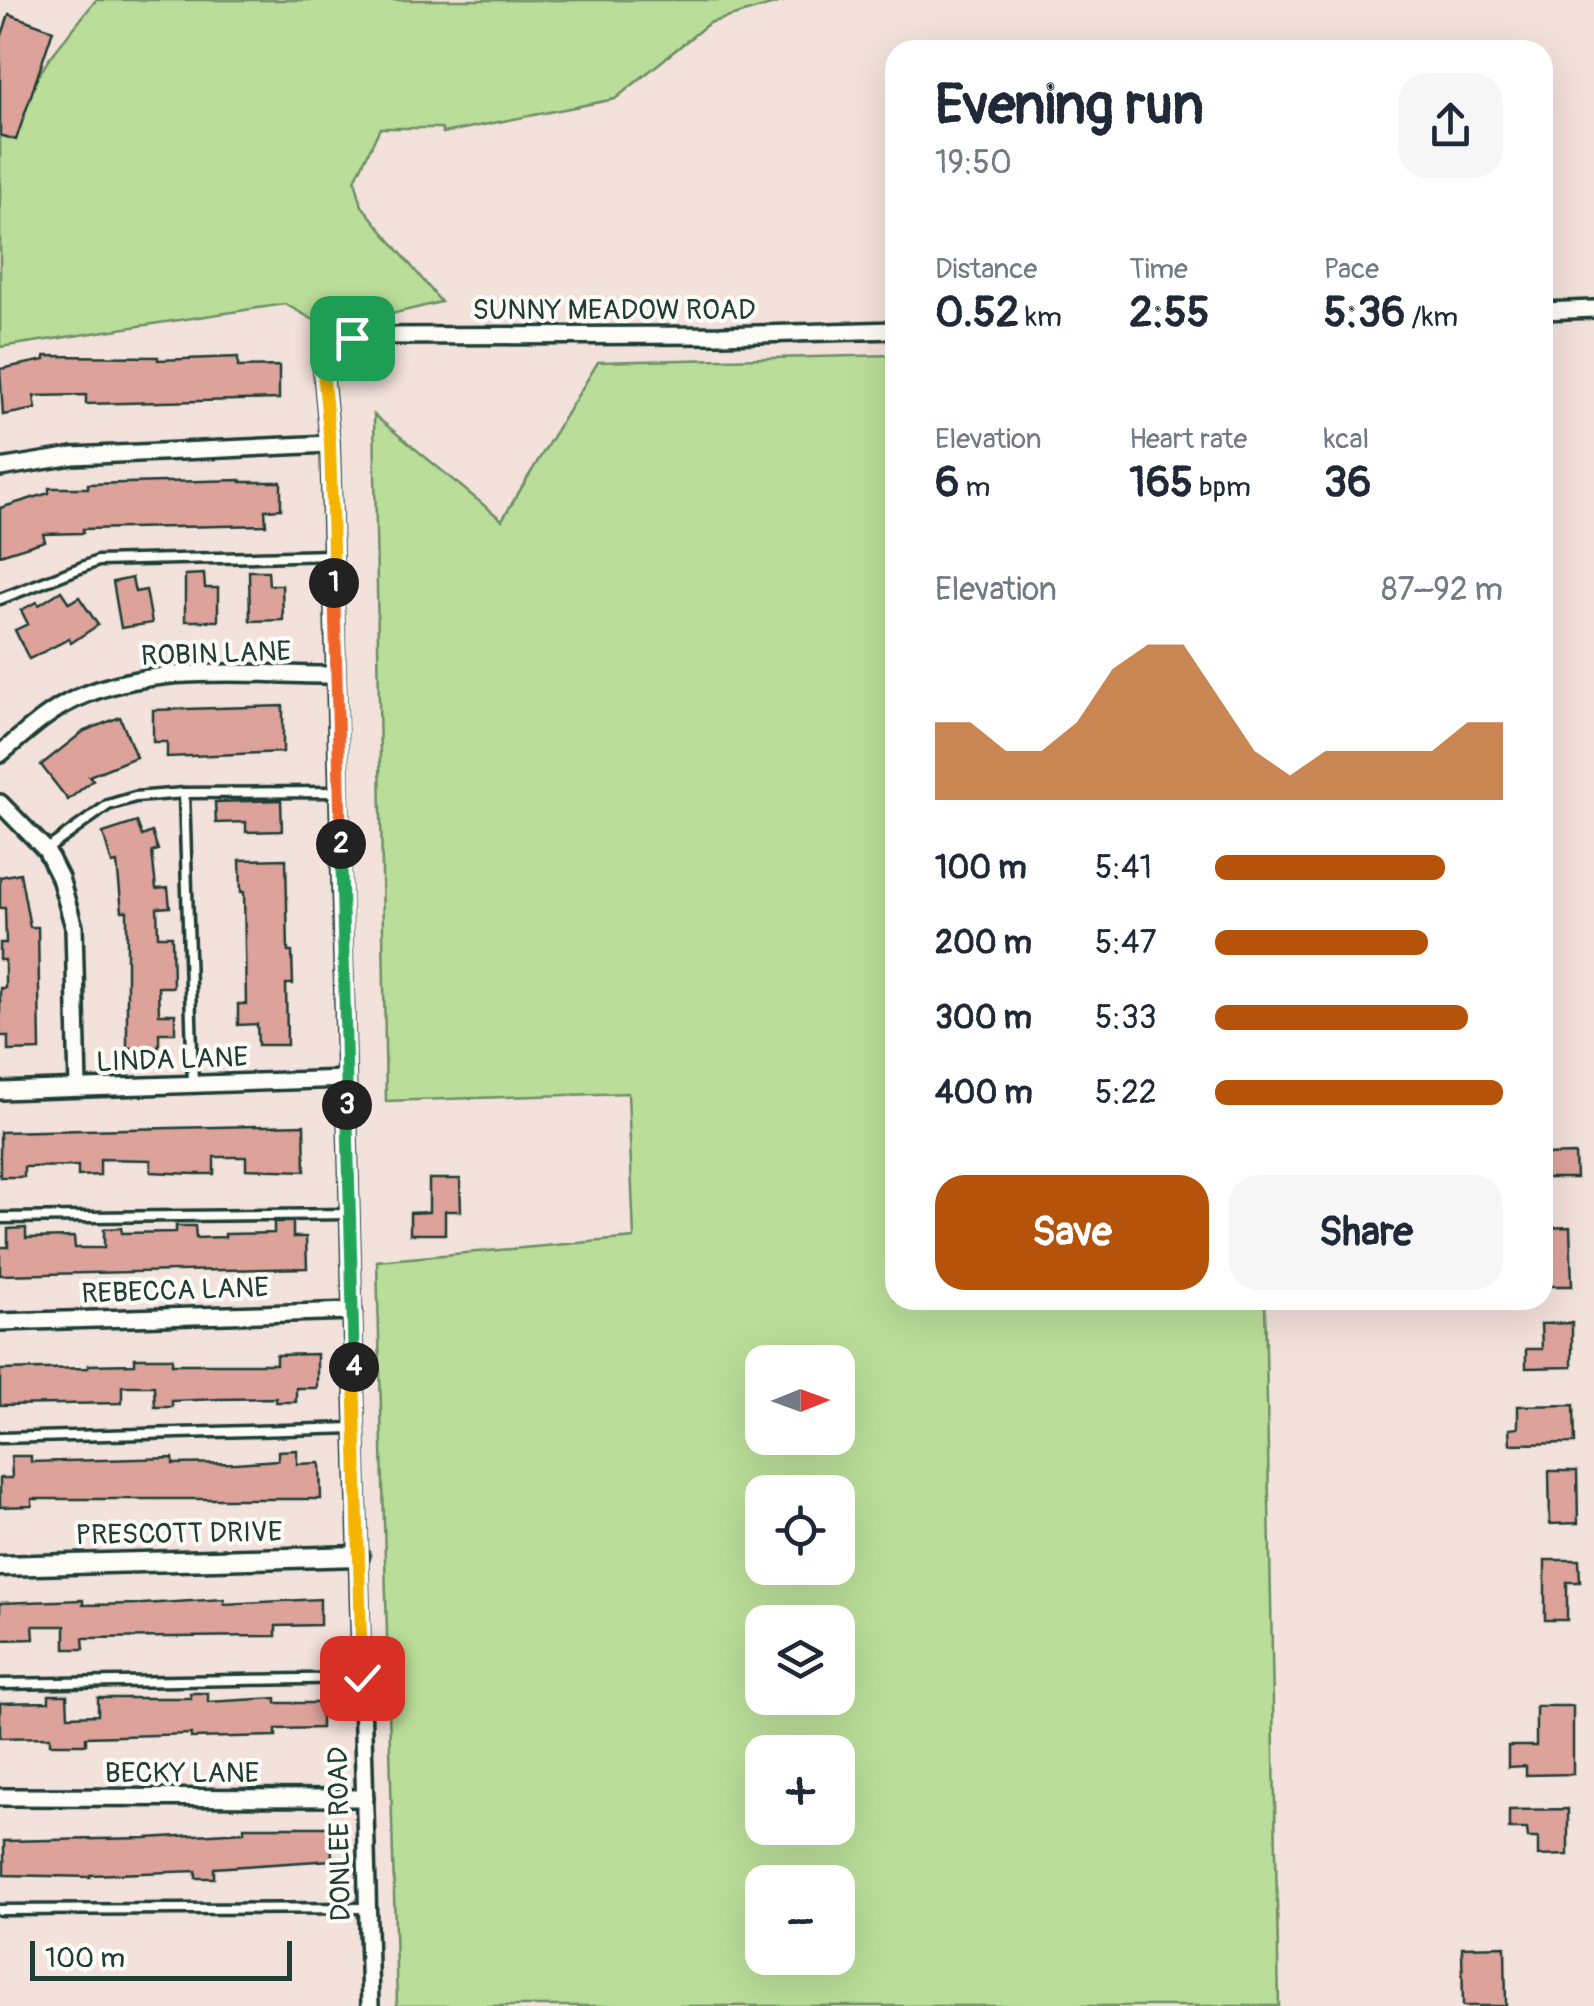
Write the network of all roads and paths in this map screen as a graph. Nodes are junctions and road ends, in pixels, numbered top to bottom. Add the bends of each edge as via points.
1 (1594, 310) edge
2 (1553, 311) edge
3 (885, 330) edge
4 (334, 346) joint
5 (330, 444) junction
6 (0, 468) edge
7 (333, 555) junction
8 (0, 598) edge
9 (336, 675) junction
10 (0, 754) edge
11 (184, 792) junction
12 (339, 792) junction
13 (0, 803) edge
14 (46, 850) junction
15 (346, 1079) junction
16 (192, 1084) junction
17 (78, 1088) junction
18 (0, 1090) edge
19 (350, 1214) junction
20 (0, 1218) edge
21 (352, 1310) junction
22 (0, 1322) edge
23 (355, 1428) junction
24 (0, 1438) edge
25 (358, 1556) junction
26 (0, 1566) edge
27 (362, 1678) junction
28 (0, 1684) edge
29 (0, 1797) edge
30 (364, 1798) junction
31 (367, 1908) junction
32 (0, 1910) edge
33 (370, 2006) edge

1 - 2 street
3 - 4 street, SUNNY MEADOW ROAD via 370,336
4 - 5 street, DONLEE ROAD via 322,360
5 - 6 street via 74,456
5 - 7 street, DONLEE ROAD
7 - 8 lane via 98,561
7 - 9 street, DONLEE ROAD
9 - 10 street, ROBIN LANE via 184,674 107,687 44,718
9 - 12 street, DONLEE ROAD
11 - 12 lane
11 - 14 lane via 108,805
11 - 16 lane
12 - 15 street, DONLEE ROAD
13 - 14 street
14 - 17 street via 74,927
15 - 16 street, LINDA LANE
15 - 19 street, DONLEE ROAD
16 - 17 street, LINDA LANE
17 - 18 street, LINDA LANE
19 - 20 lane
19 - 21 street, DONLEE ROAD
21 - 22 street, REBECCA LANE
21 - 23 street, DONLEE ROAD
23 - 24 lane
23 - 25 street, DONLEE ROAD
25 - 26 street, PRESCOTT DRIVE
25 - 27 street, DONLEE ROAD
27 - 28 lane
27 - 30 street, DONLEE ROAD
29 - 30 street, BECKY LANE
30 - 31 street, DONLEE ROAD
31 - 32 lane
31 - 33 street, DONLEE ROAD

